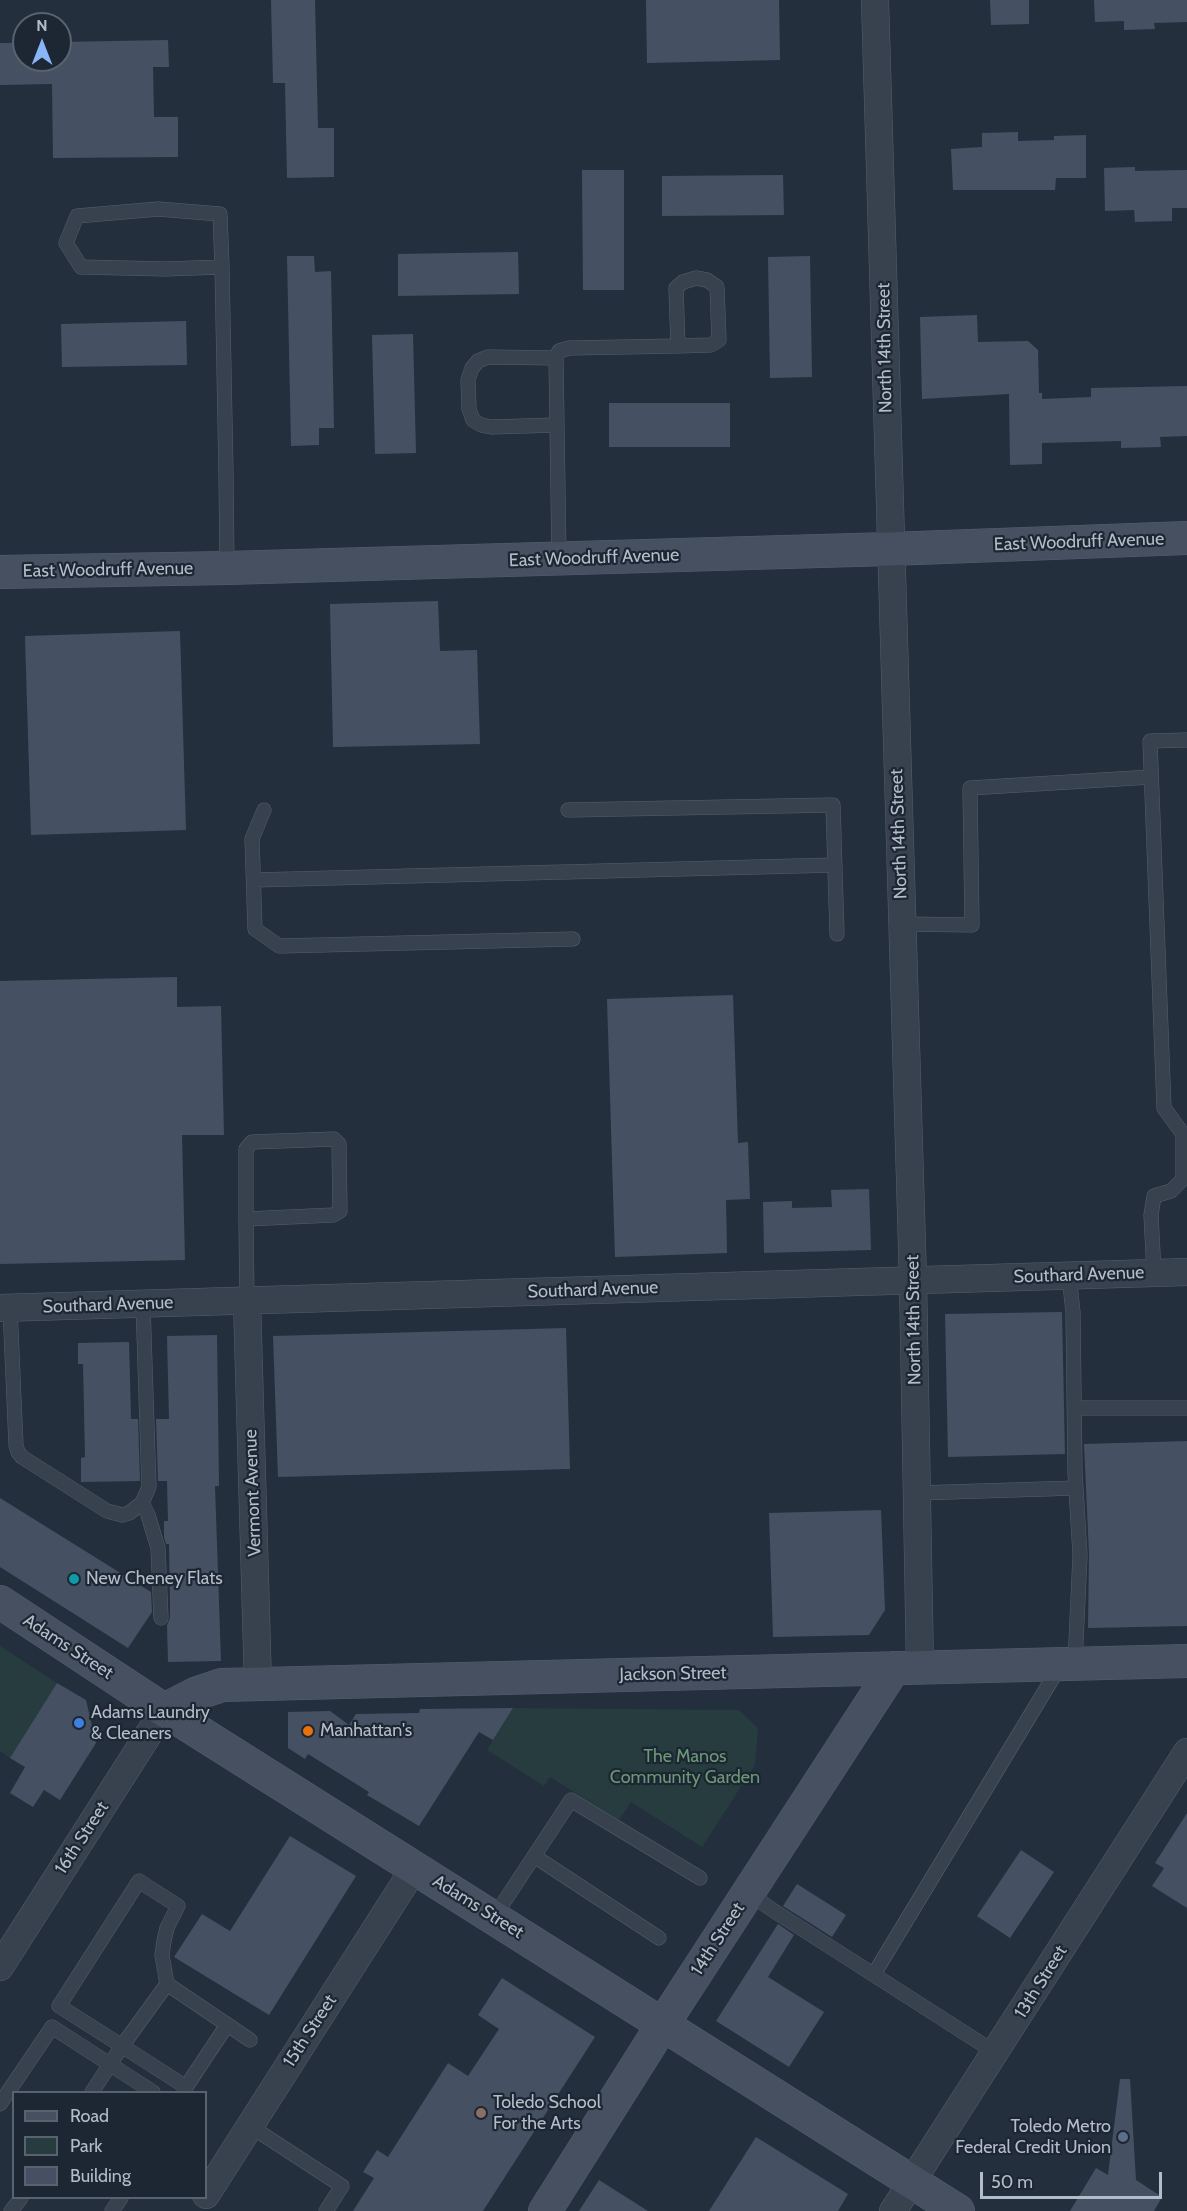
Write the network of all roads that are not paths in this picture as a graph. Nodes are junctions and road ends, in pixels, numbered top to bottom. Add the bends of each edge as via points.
1 (875, 0) edge
2 (222, 267) junction
3 (678, 346) junction
4 (556, 358) junction
5 (557, 425) junction
6 (1187, 538) edge
7 (890, 549) junction
8 (560, 558) junction
9 (227, 568) junction
10 (0, 572) edge
11 (1187, 740) edge
12 (1151, 777) junction
13 (264, 810) dead end
14 (568, 810) dead end
15 (835, 865) junction
16 (254, 880) junction
17 (902, 924) junction
18 (837, 934) dead end
19 (573, 939) dead end
20 (246, 1219) junction
21 (1187, 1272) edge
22 (1154, 1273) junction
23 (1069, 1276) junction
24 (913, 1280) junction
25 (247, 1301) junction
26 (143, 1304) junction
27 (5, 1308) edge
28 (1074, 1408) junction
29 (1187, 1408) edge
30 (1076, 1488) junction
31 (917, 1493) junction
32 (142, 1503) junction
33 (0, 1602) edge
34 (161, 1618) dead end
35 (1187, 1661) edge
36 (1068, 1664) junction
37 (907, 1668) junction
38 (258, 1685) junction
39 (164, 1710) junction
40 (1187, 1752) edge
41 (534, 1856) junction
42 (415, 1867) junction
43 (700, 1878) dead end
44 (748, 1892) junction
45 (494, 1917) junction
46 (659, 1938) dead end
47 (0, 1967) edge
48 (874, 1974) junction
49 (167, 1984) junction
50 (663, 2024) junction
51 (227, 2025) junction
52 (250, 2040) dead end
53 (122, 2046) junction
54 (996, 2053) junction
55 (111, 2065) junction
56 (93, 2091) edge
57 (151, 2091) edge
58 (0, 2104) edge
59 (250, 2126) junction
60 (912, 2182) junction
61 (207, 2193) edge
62 (20, 2199) edge
63 (11, 2211) edge
64 (326, 2211) edge
65 (545, 2211) edge
66 (893, 2211) edge
67 (958, 2211) edge

1 - 7 street, North 14th Street
2 - 2 lane via 220,214 158,209 77,216 66,243 81,267
2 - 9 lane
3 - 3 lane via 711,345 719,340 717,287 707,280 696,278 676,288
3 - 4 lane via 569,348 559,351
4 - 5 lane
4 - 5 lane via 488,357 478,361 468,380 469,410 473,420 481,425
5 - 8 lane
6 - 7 street, East Woodruff Avenue
7 - 8 street, East Woodruff Avenue
7 - 17 street, North 14th Street
8 - 9 street, East Woodruff Avenue
9 - 10 street, East Woodruff Avenue
11 - 12 lane via 1150,741
12 - 17 lane via 970,788 972,925
12 - 22 lane via 1164,1108 1183,1134 1183,1179 1172,1191 1154,1196
13 - 16 lane via 252,839
14 - 15 lane via 833,805
15 - 16 lane
15 - 18 lane
16 - 19 lane via 255,929 279,946
17 - 24 street, North 14th Street
20 - 20 lane via 246,1149 252,1142 334,1139 339,1144 340,1211 333,1215
20 - 25 lane
21 - 22 street, Southard Avenue
22 - 23 street, Southard Avenue
23 - 24 street, Southard Avenue
23 - 28 lane
24 - 25 street, Southard Avenue
24 - 31 street, North 14th Street
25 - 26 street, Southard Avenue
25 - 38 street, Vermont Avenue
26 - 27 street, Southard Avenue
26 - 32 lane via 148,1487
27 - 32 lane via 18,1452 112,1513 129,1513
28 - 29 lane
28 - 30 lane
30 - 31 lane
30 - 36 lane via 1080,1555
31 - 37 street, North 14th Street
32 - 34 lane via 158,1548
33 - 39 street, Adams Street
35 - 36 street, Jackson Street
36 - 37 street, Jackson Street
36 - 48 lane
37 - 38 street, Jackson Street
37 - 44 street, 14th Street
38 - 39 street, Jackson Street via 222,1685
39 - 42 street, Adams Street
39 - 47 street, 16th Street
40 - 54 street, 13th Street
41 - 43 lane via 571,1800
41 - 45 lane
41 - 46 lane
42 - 45 street, Adams Street
42 - 59 street, 15th Street
44 - 48 lane
44 - 50 street, 14th Street
45 - 50 street, Adams Street
48 - 54 lane
49 - 51 lane
49 - 53 lane
49 - 53 lane via 162,1955 167,1928 178,1906 139,1881 59,2006
50 - 60 street, Adams Street
50 - 65 street, 14th Street
51 - 52 lane
51 - 53 lane via 186,2087
53 - 55 lane
54 - 60 street, 13th Street
55 - 56 lane
55 - 57 lane
55 - 58 lane via 52,2027
59 - 61 street, 15th Street
59 - 64 lane via 342,2186
60 - 66 street, 13th Street
60 - 67 street, Adams Street
62 - 63 lane

